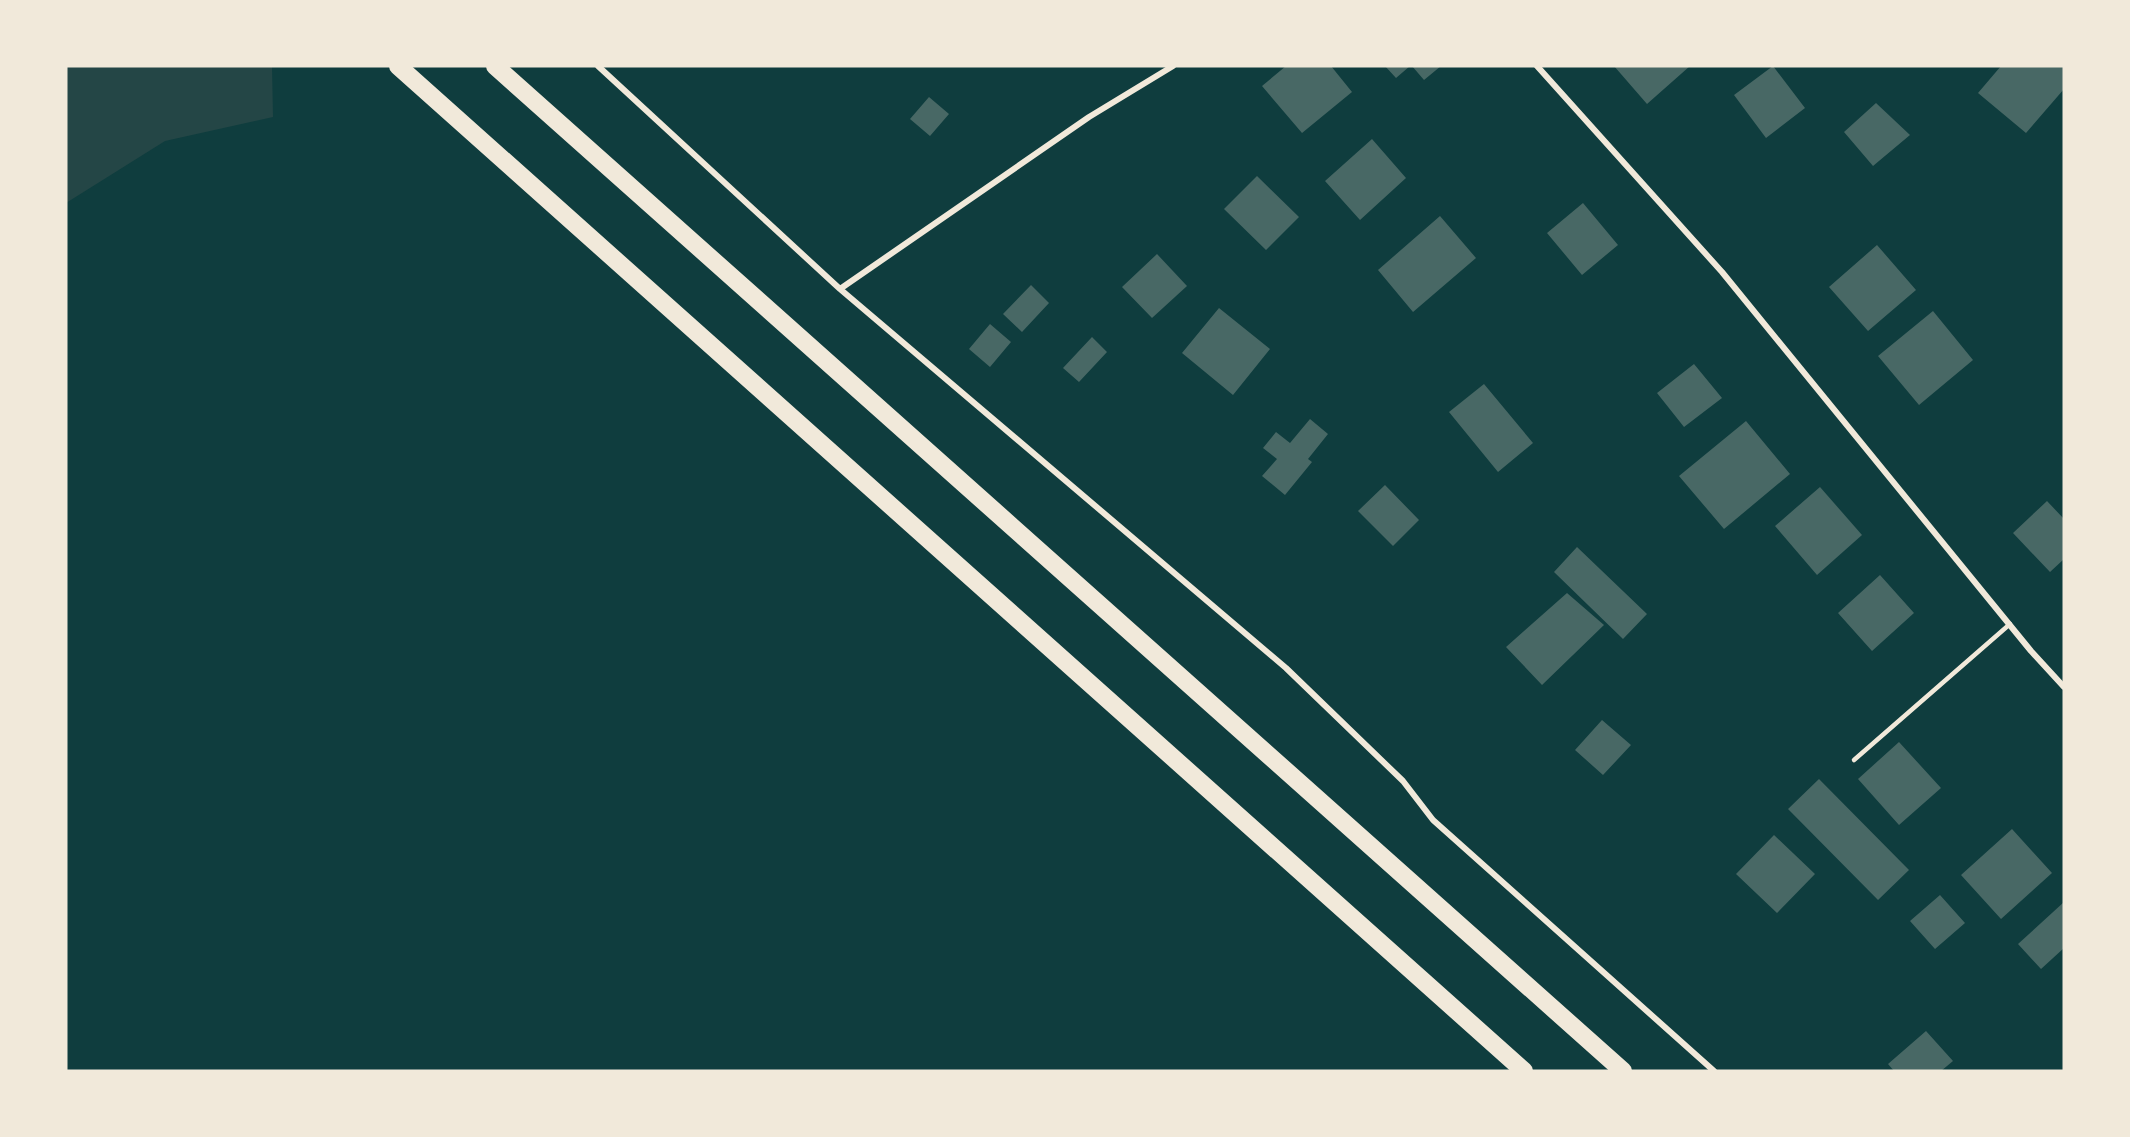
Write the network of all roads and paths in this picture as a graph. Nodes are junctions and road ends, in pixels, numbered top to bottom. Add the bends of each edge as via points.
1 (398, 66) edge
2 (495, 66) edge
3 (598, 66) edge
4 (1173, 66) edge
5 (1537, 66) edge
6 (840, 289) junction
7 (2010, 624) junction
8 (2064, 687) edge
9 (1854, 760) dead end
10 (1524, 1071) edge
11 (1623, 1071) edge
12 (1714, 1071) edge

1 - 10 highway
2 - 11 highway
3 - 6 street
4 - 6 street via 1089,117
5 - 7 street via 1722,272
6 - 12 street via 1286,668 1403,781 1433,820
7 - 8 street
7 - 9 lane

